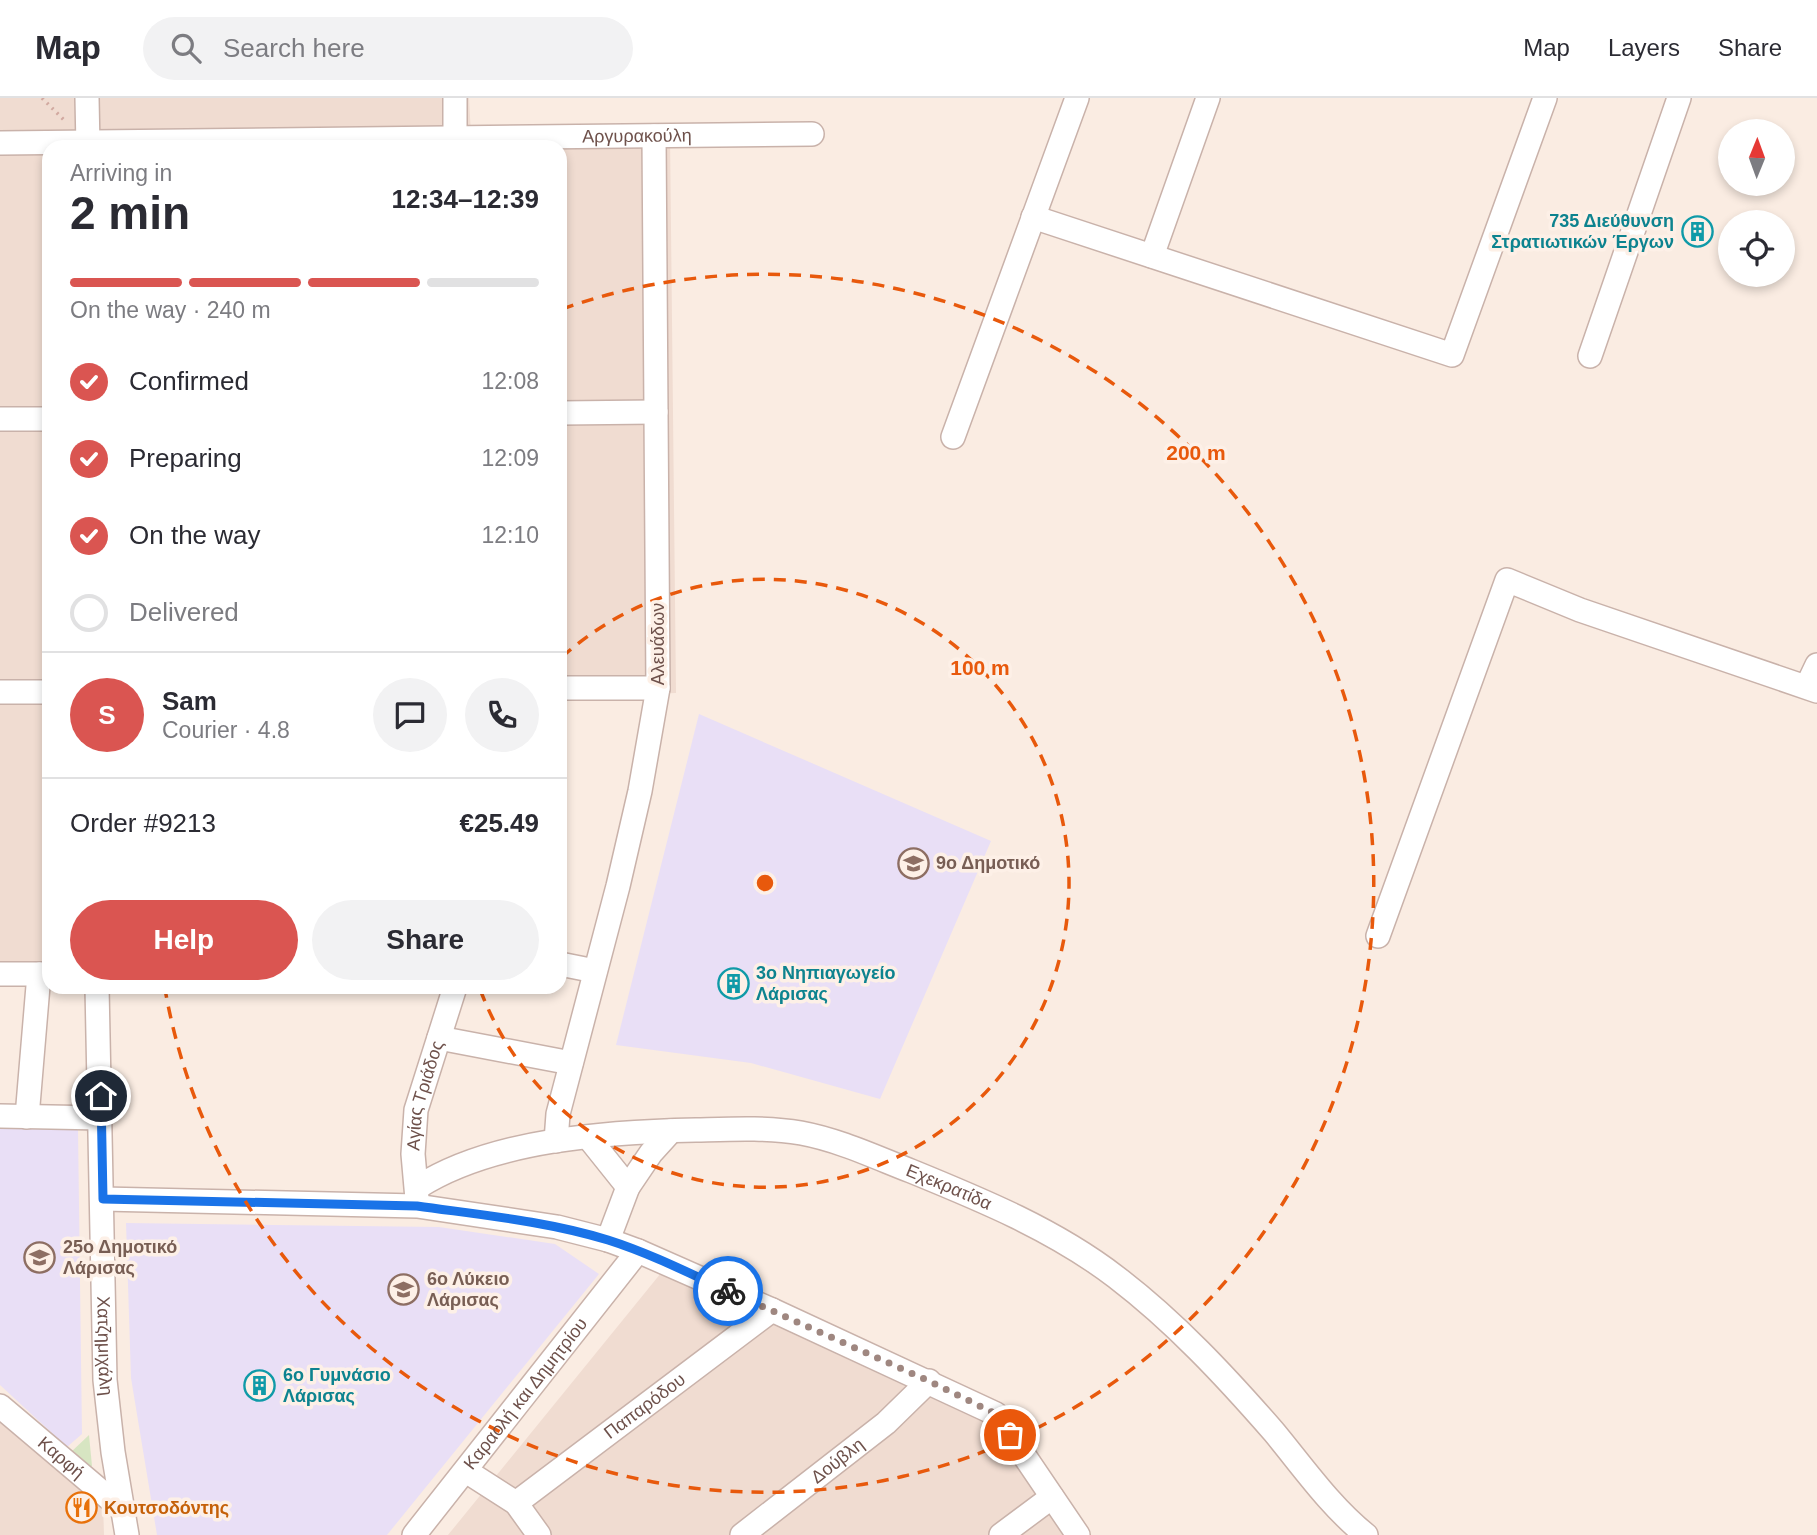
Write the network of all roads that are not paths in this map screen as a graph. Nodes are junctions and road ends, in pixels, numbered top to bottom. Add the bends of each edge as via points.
1 (87, 98) edge
2 (454, 98) edge
3 (1076, 98) edge
4 (1208, 98) edge
5 (1545, 98) edge
6 (1679, 98) edge
7 (812, 134) dead end
8 (654, 136) junction
9 (88, 140) edge
10 (455, 140) edge
11 (540, 140) edge
12 (0, 142) edge
13 (42, 143) edge
14 (1033, 217) junction
15 (1152, 256) junction
16 (1590, 356) dead end
17 (656, 412) junction
18 (567, 413) edge
19 (0, 419) edge
20 (42, 419) edge
21 (953, 437) dead end
22 (1817, 665) edge
23 (567, 688) edge
24 (658, 688) junction
25 (1812, 688) edge
26 (0, 692) edge
27 (42, 692) edge
28 (1378, 936) dead end
29 (567, 965) edge
30 (595, 971) junction
31 (0, 974) edge
32 (42, 974) edge
33 (42, 991) edge
34 (97, 994) edge
35 (453, 994) edge
36 (439, 1038) junction
37 (571, 1063) junction
38 (0, 1116) edge
39 (27, 1117) junction
40 (101, 1118) junction
41 (671, 1130) junction
42 (588, 1137) junction
43 (556, 1141) junction
44 (628, 1186) junction
45 (417, 1197) junction
46 (103, 1199) junction
47 (608, 1240) junction
48 (638, 1251) junction
49 (772, 1310) junction
50 (929, 1381) junction
51 (0, 1406) edge
52 (466, 1471) junction
53 (1052, 1497) junction
54 (516, 1503) junction
55 (123, 1510) junction
56 (127, 1535) edge
57 (414, 1535) edge
58 (539, 1535) edge
59 (742, 1535) edge
60 (1001, 1535) edge
61 (1078, 1535) edge
62 (1366, 1535) edge

1 - 9 street
2 - 10 street
3 - 14 street
4 - 15 street
5 - 15 street via 1452,355
6 - 16 street
7 - 8 street, Αργυρακούλη
8 - 11 street, Αργυρακούλη
8 - 17 street, Αλευάδων
12 - 13 street, Αργυρακούλη
14 - 15 street
14 - 21 street
17 - 18 street
17 - 24 street, Αλευάδων
19 - 20 street
22 - 25 street
23 - 24 street
24 - 30 street, Αλευάδων via 640,791
25 - 28 street via 1580,610 1507,580
26 - 27 street
29 - 30 street
30 - 37 street, Αλευάδων
31 - 32 street
33 - 39 street
34 - 40 street, Χατζημιχάλη
35 - 36 street, Αγίας Τριάδος
36 - 37 street
36 - 45 street, Αγίας Τριάδος via 416,1110
37 - 43 street, Αλευάδων
38 - 39 street
39 - 40 street
40 - 46 street, Χατζημιχάλη
41 - 42 street, Εχεκρατίδα
41 - 44 street
41 - 62 street, Εχεκρατίδα via 804,1134 889,1162 1051,1233 1117,1278 1198,1348
42 - 43 street, Εχεκρατίδα
42 - 44 street
43 - 45 street, Εχεκρατίδα via 521,1147 432,1178
44 - 47 street
45 - 46 street
45 - 47 street
46 - 55 street, Χατζημιχάλη via 104,1380
47 - 48 street
48 - 49 street
48 - 52 street, Καραολή και Δημητρίου
49 - 50 street
49 - 54 street, Παπαρόδου
50 - 53 street via 996,1414
50 - 59 street, Δούβλη via 886,1423
51 - 55 street, Καρφή
52 - 54 street
52 - 57 street, Καραολή και Δημητρίου
53 - 60 street
53 - 61 street
54 - 58 street
55 - 56 street, Χατζημιχάλη

